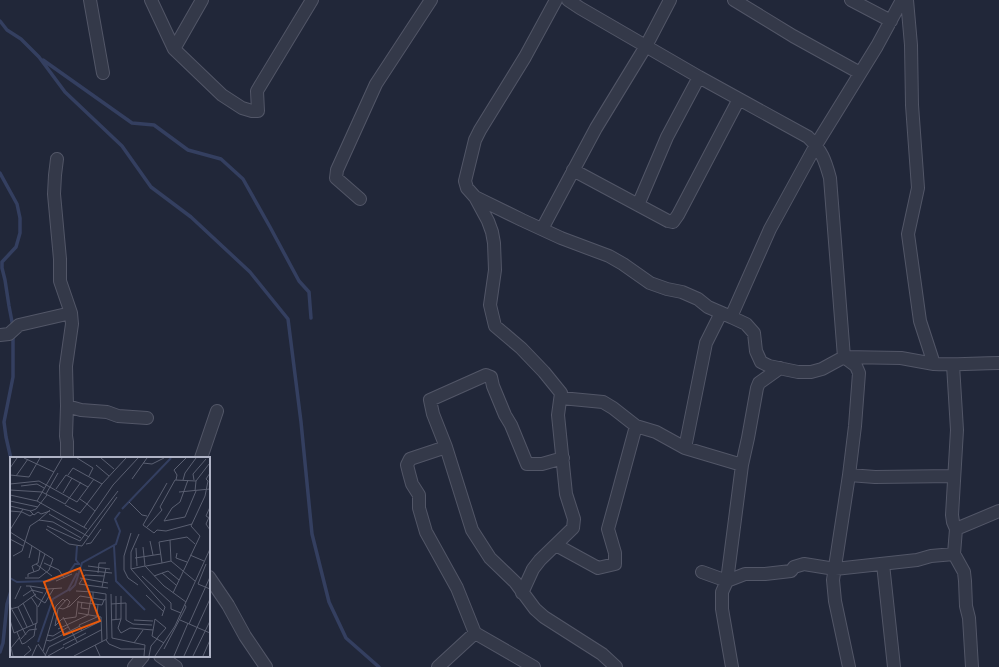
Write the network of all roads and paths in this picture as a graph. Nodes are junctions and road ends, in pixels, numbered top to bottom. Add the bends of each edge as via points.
1 (90, 0) edge
2 (151, 0) edge
3 (202, 0) edge
4 (312, 0) edge
5 (430, 0) edge
6 (556, 0) edge
7 (568, 0) edge
8 (670, 0) edge
9 (734, 0) edge
10 (851, 0) edge
11 (902, 0) edge
12 (907, 0) edge
13 (891, 21) junction
14 (646, 46) junction
15 (174, 50) junction
16 (103, 73) dead end
17 (860, 73) junction
18 (699, 77) junction
19 (739, 99) junction
20 (816, 145) junction
21 (57, 160) dead end
22 (573, 170) junction
23 (475, 197) junction
24 (360, 199) dead end
25 (638, 205) junction
26 (542, 229) junction
27 (72, 313) junction
28 (726, 315) junction
29 (0, 335) edge
30 (844, 357) junction
31 (999, 363) edge
32 (934, 364) junction
33 (953, 364) junction
34 (780, 368) junction
35 (560, 398) junction
36 (67, 406) junction
37 (217, 412) dead end
38 (147, 418) dead end
39 (636, 426) junction
40 (446, 447) junction
41 (685, 448) junction
42 (67, 457) edge
43 (201, 457) edge
44 (563, 458) junction
45 (742, 465) junction
46 (850, 474) junction
47 (954, 476) junction
48 (999, 511) edge
49 (956, 529) junction
50 (556, 545) junction
51 (954, 554) junction
52 (883, 564) junction
53 (835, 569) junction
54 (702, 572) dead end
55 (210, 578) edge
56 (727, 581) junction
57 (522, 593) junction
58 (475, 633) junction
59 (142, 657) edge
60 (161, 657) edge
61 (134, 667) edge
62 (176, 667) edge
63 (266, 667) edge
64 (438, 667) edge
65 (534, 667) edge
66 (616, 667) edge
67 (732, 667) edge
68 (848, 667) edge
69 (894, 667) edge
70 (972, 667) edge

1 - 16 street
2 - 15 street
3 - 15 street
4 - 15 street via 257,91 258,111 242,108 222,95
5 - 24 street via 376,84 337,170 336,178
6 - 23 street via 475,140 465,181 467,188
7 - 14 street
8 - 14 street
9 - 17 street
10 - 13 street
11 - 13 street
12 - 32 street via 918,188 908,234 920,321
13 - 17 street
14 - 18 street
14 - 22 street
17 - 20 street
18 - 19 street
18 - 25 street via 667,137
19 - 20 street
19 - 25 street via 673,222
20 - 28 street
20 - 30 street via 825,160 830,178
21 - 27 street via 54,194 60,281
22 - 25 street
22 - 26 street
23 - 26 street
23 - 35 street via 488,221 494,243 495,270 490,305 495,326 544,372 561,393
26 - 28 street via 609,256 650,283 682,292
27 - 29 street via 19,325 9,334
27 - 36 street via 66,366
28 - 34 street via 746,324 754,333 756,351 761,362
28 - 41 street via 706,343
30 - 32 street via 901,358
30 - 34 street via 822,369 810,372
30 - 46 street via 856,366 859,373
31 - 33 street
32 - 33 street
33 - 47 street via 956,430
34 - 45 street via 759,383 757,388
35 - 39 street via 603,402
35 - 44 street via 558,415
36 - 38 street via 118,416
36 - 42 street
37 - 43 street
39 - 41 street via 656,432
39 - 50 street via 608,529 615,553 615,564 598,568
40 - 44 street via 430,400 486,375 491,377 527,464 545,464
40 - 57 street via 472,530 490,558 515,582
40 - 58 street via 410,459 407,464 412,484 419,495 419,508 426,532 457,588
41 - 45 street
44 - 50 street via 566,494 574,519 573,528
45 - 56 street
46 - 47 street via 875,477
46 - 53 street
47 - 49 street via 952,515
48 - 49 street
49 - 51 street
50 - 57 street via 533,569
51 - 52 street
51 - 70 street via 964,572
52 - 53 street
52 - 69 street
53 - 56 street via 804,564 794,567 791,571 745,574
53 - 68 street via 835,601
54 - 56 street
55 - 63 street
56 - 67 street via 722,592 722,609
57 - 66 street via 544,617 602,654
58 - 64 street
58 - 65 street
59 - 61 street
60 - 62 street

